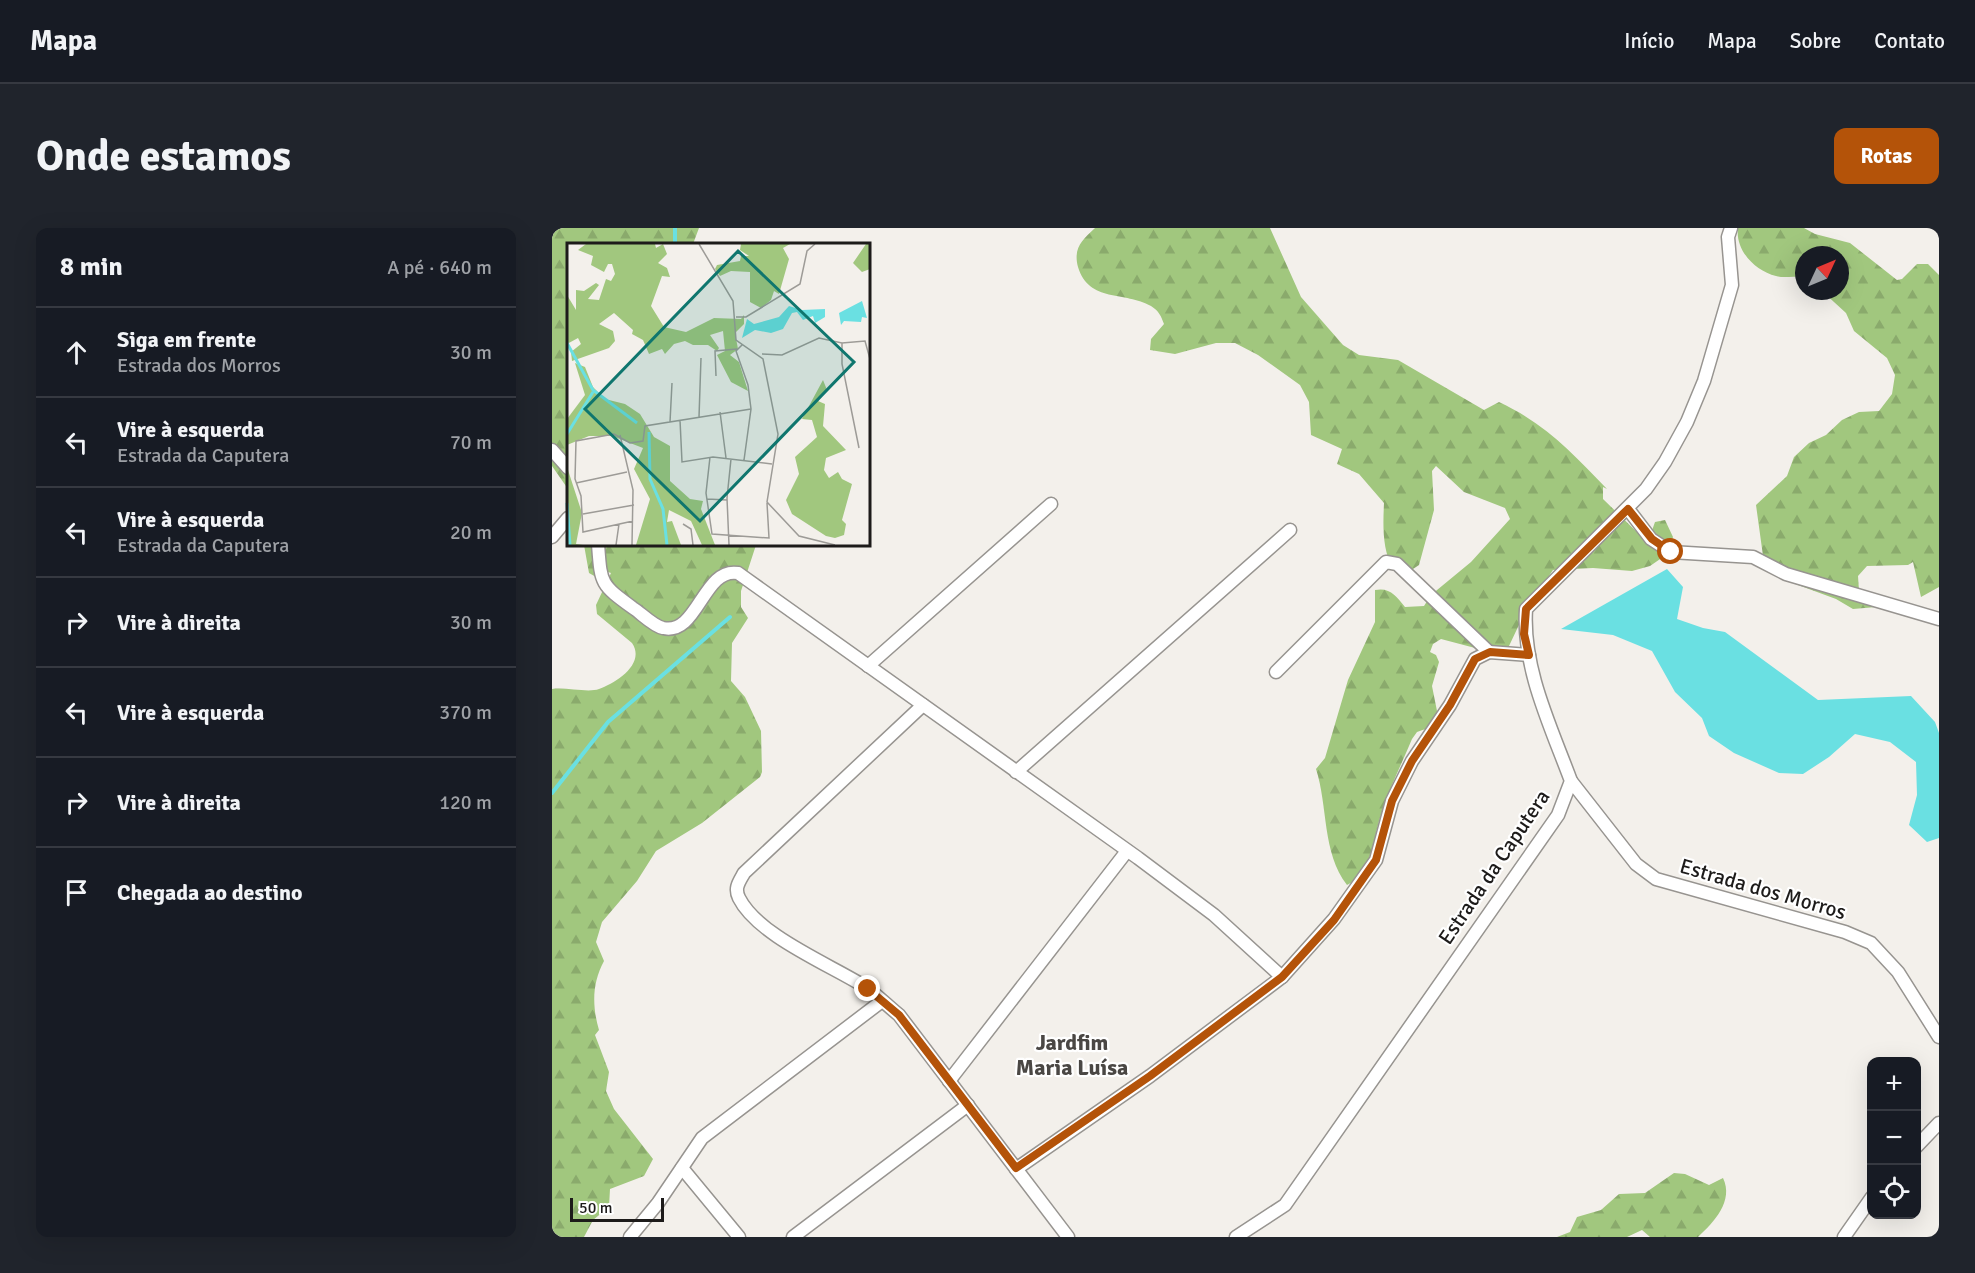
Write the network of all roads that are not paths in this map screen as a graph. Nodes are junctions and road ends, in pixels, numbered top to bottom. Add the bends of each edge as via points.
1 (1731, 228) edge
2 (552, 450) edge
3 (567, 467) edge
4 (1051, 504) dead end
5 (1628, 509) junction
6 (567, 519) edge
7 (1290, 530) dead end
8 (552, 537) edge
9 (597, 546) edge
10 (1939, 619) edge
11 (1490, 652) junction
12 (1529, 655) junction
13 (868, 666) junction
14 (1276, 672) dead end
15 (923, 705) junction
16 (1016, 772) junction
17 (1572, 781) junction
18 (1127, 851) junction
19 (1282, 977) junction
20 (882, 1001) junction
21 (1939, 1037) edge
22 (949, 1081) junction
23 (968, 1105) junction
24 (1939, 1123) edge
25 (1921, 1143) edge
26 (682, 1168) junction
27 (1016, 1168) junction
28 (1867, 1204) edge
29 (630, 1237) edge
30 (739, 1237) edge
31 (793, 1237) edge
32 (1068, 1237) edge
33 (1236, 1237) edge
34 (1844, 1237) edge

1 - 5 street, Estrada da Caputera via 1728,237 1732,285 1704,381 1665,462
2 - 3 street
4 - 13 street
5 - 10 street via 1652,539 1671,552 1754,556 1786,574
5 - 12 street, Estrada da Caputera via 1526,609 1524,634
6 - 8 street
7 - 16 street
9 - 13 street via 601,579 607,589 662,628 675,628 687,619 728,571 738,573
11 - 12 street
11 - 14 street via 1397,564 1386,562
11 - 19 street via 1475,659 1412,761 1392,801 1376,860 1357,890
12 - 17 street, Estrada da Caputera via 1539,695
13 - 15 street
15 - 16 street
15 - 20 street via 744,873 737,885 738,896 747,911 776,935
16 - 18 street
17 - 21 street, Estrada dos Morros via 1636,864 1656,879 1872,943 1898,972
17 - 33 street, Estrada da Caputera via 1558,815 1285,1205
18 - 19 street via 1214,915
18 - 22 street
19 - 27 street via 1150,1076
20 - 22 street via 899,1015
20 - 26 street via 702,1138
22 - 23 street
23 - 27 street
23 - 31 street
24 - 25 street
26 - 29 street
26 - 30 street
27 - 32 street
28 - 34 street

